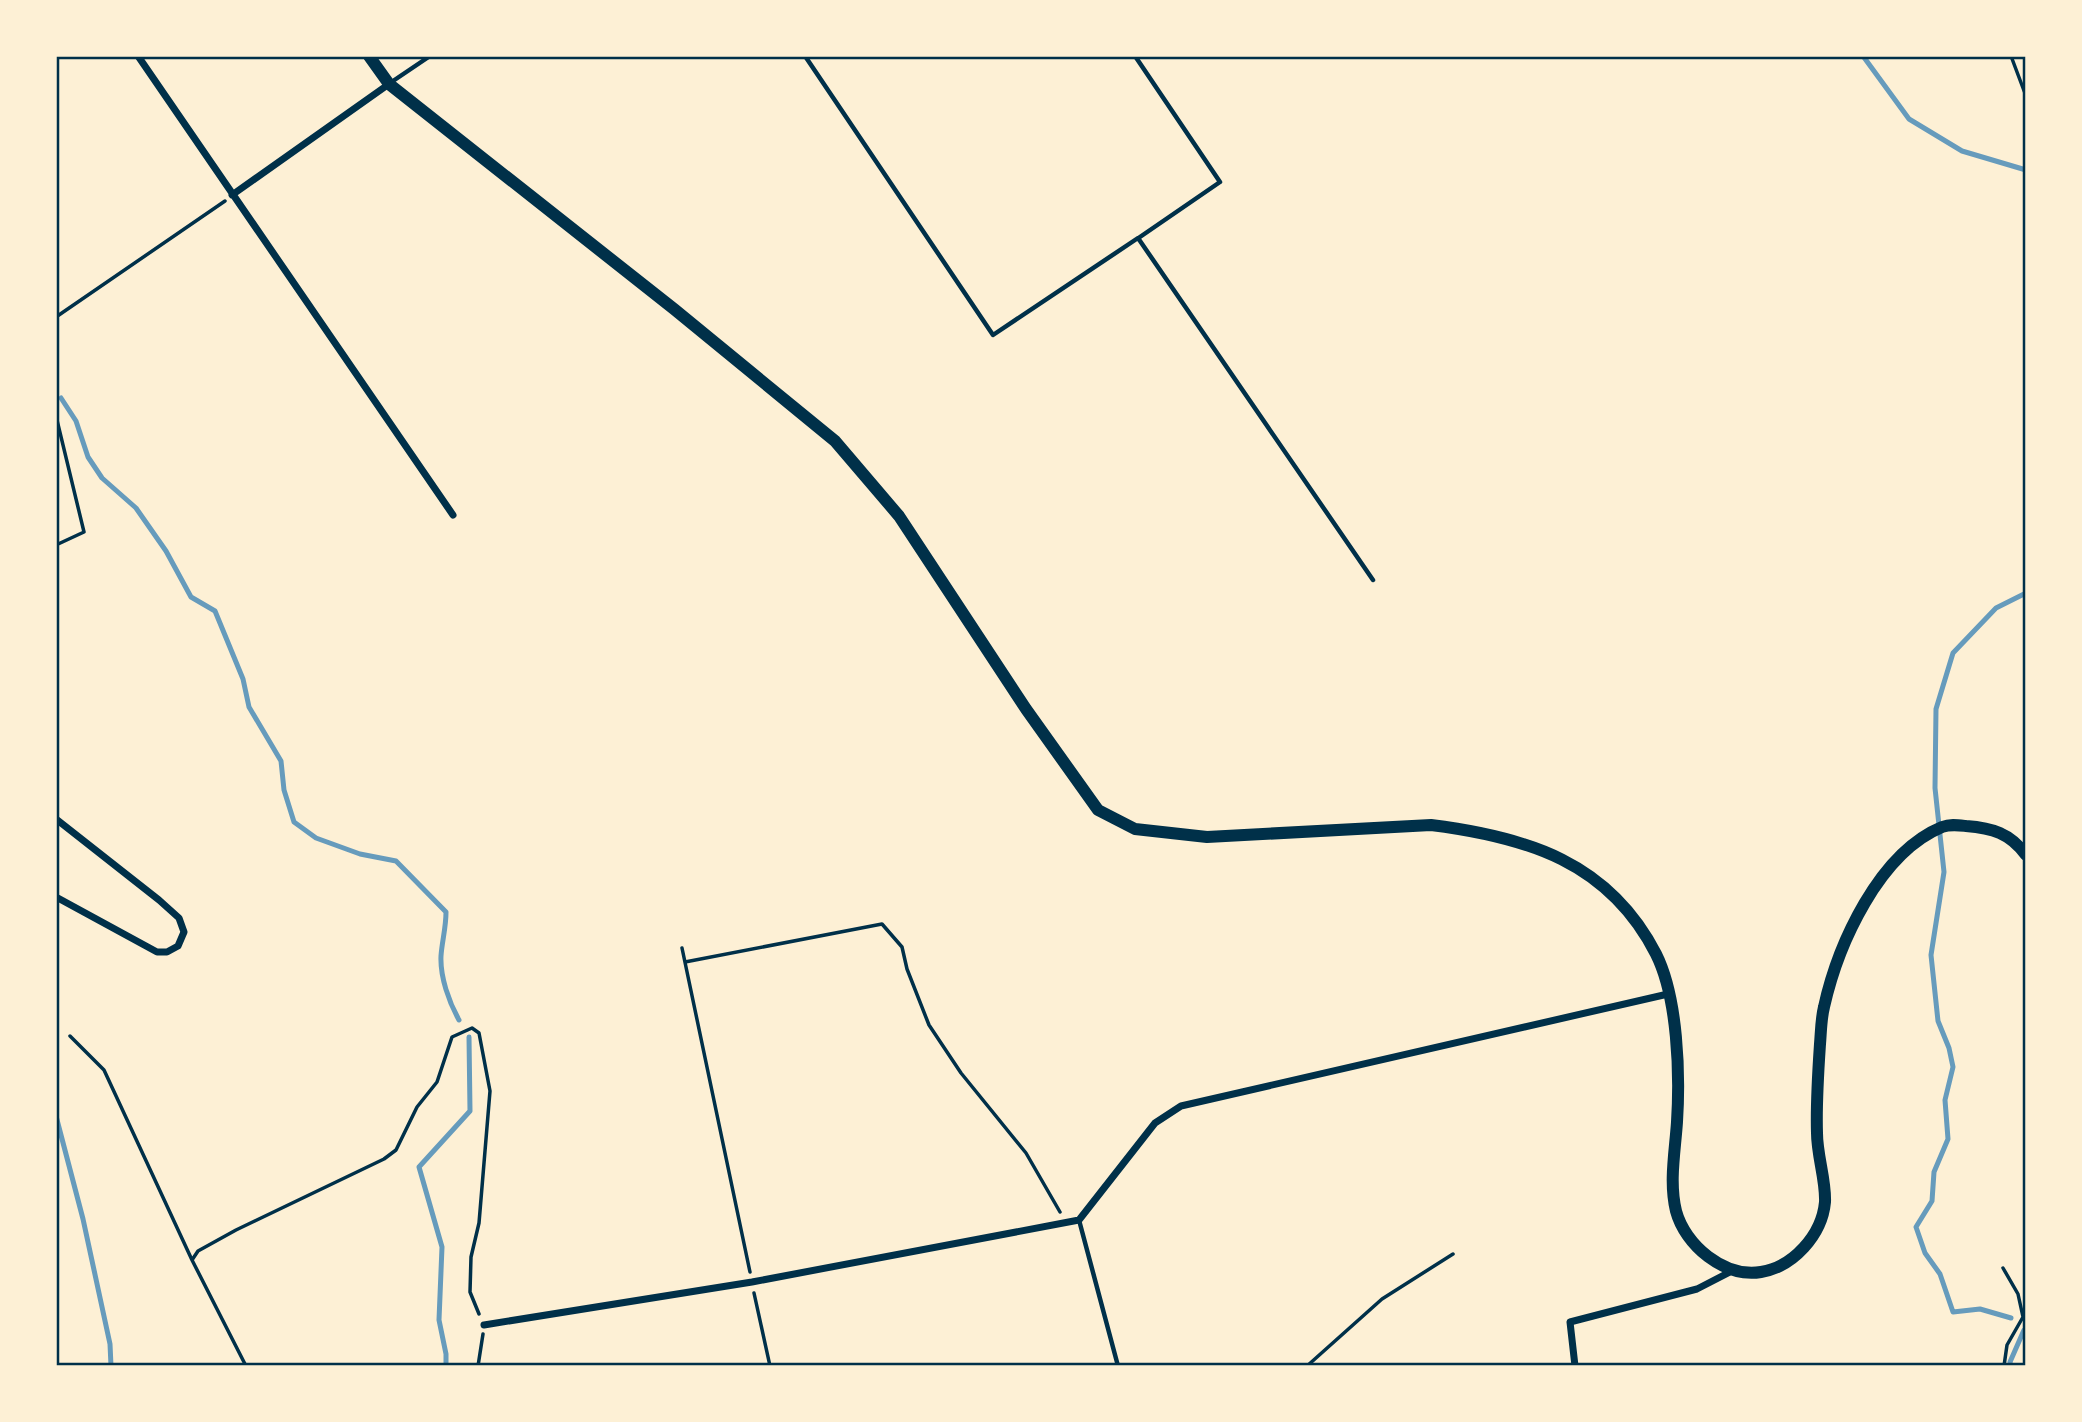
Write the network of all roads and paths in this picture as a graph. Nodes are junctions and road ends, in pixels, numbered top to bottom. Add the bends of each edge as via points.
1 (138, 56) edge
2 (369, 56) edge
3 (430, 56) edge
4 (805, 56) edge
5 (1135, 56) edge
6 (2011, 56) edge
7 (389, 84) junction
8 (2026, 96) edge
9 (232, 195) junction
10 (1136, 240) junction
11 (56, 317) edge
12 (56, 416) edge
13 (453, 515) dead end
14 (56, 545) edge
15 (1373, 580) dead end
16 (56, 819) edge
17 (2026, 855) edge
18 (56, 897) edge
19 (682, 948) dead end
20 (685, 962) junction
21 (1668, 994) junction
22 (70, 1035) dead end
23 (1079, 1220) junction
24 (1063, 1224) junction
25 (1453, 1254) dead end
26 (192, 1259) junction
27 (2003, 1268) dead end
28 (1732, 1271) junction
29 (752, 1282) junction
30 (484, 1325) junction
31 (246, 1366) edge
32 (478, 1366) edge
33 (770, 1366) edge
34 (1118, 1366) edge
35 (1307, 1366) edge
36 (1575, 1366) edge
37 (2004, 1366) edge

1 - 9 street
2 - 7 street
3 - 7 lane
4 - 10 lane via 993,335
5 - 10 lane via 1220,181
6 - 8 path
7 - 9 street
7 - 21 street via 835,441 899,516 1098,810 1135,829 1207,837 1431,825 1530,845 1575,865 1609,891 1638,923 1658,957
9 - 11 path
9 - 13 street
10 - 15 lane
12 - 14 path via 85,532
16 - 18 street via 159,900 179,918 184,932 178,946 157,952
17 - 28 street via 1990,828 1948,824 1901,855 1876,885 1850,930 1823,1009 1817,1136 1825,1203 1813,1237 1783,1265 1760,1273
19 - 20 path
20 - 24 path via 882,924 902,947 929,1025 1026,1153 1059,1207
20 - 29 path
21 - 23 street via 1181,1106 1155,1123
21 - 28 street via 1676,1038 1678,1099 1672,1188 1677,1213 1687,1236
22 - 26 path via 104,1070
23 - 24 street
23 - 34 lane
24 - 29 street
25 - 35 path via 1382,1299
26 - 30 path via 236,1230 396,1150 417,1107 437,1082 452,1037 472,1028 479,1033 490,1091 470,1292
26 - 31 path
27 - 37 path via 2018,1294 2023,1317 2007,1345
28 - 36 street via 1696,1289 1570,1322
29 - 30 street
29 - 33 path
30 - 32 path

